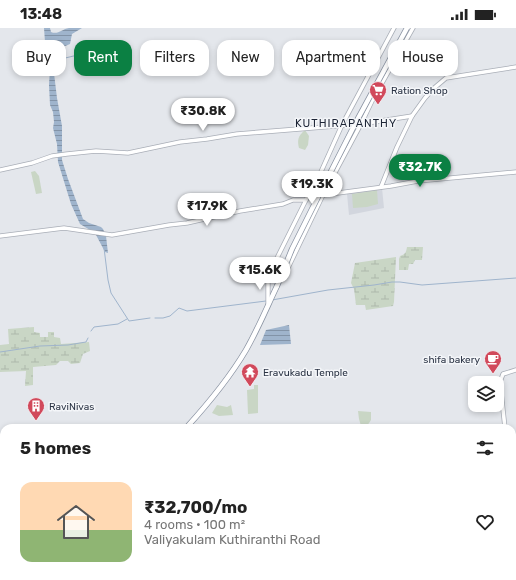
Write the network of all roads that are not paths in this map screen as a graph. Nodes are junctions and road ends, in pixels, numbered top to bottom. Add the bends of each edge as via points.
1 (394, 28) edge
2 (408, 28) edge
3 (413, 28) edge
4 (516, 67) edge
5 (412, 116) junction
6 (361, 124) junction
7 (342, 125) junction
8 (0, 170) edge
9 (516, 172) edge
10 (381, 187) junction
11 (323, 195) junction
12 (306, 200) junction
13 (0, 236) edge
14 (277, 286) junction
15 (268, 303) junction
16 (516, 370) edge
17 (190, 424) edge
18 (505, 424) edge

1 - 7 street
2 - 14 highway, bridge via 328,177 292,248
3 - 6 street
4 - 5 street via 446,78 433,89
5 - 6 street
5 - 10 street
6 - 7 street
6 - 11 street
7 - 8 street via 237,134 128,153 96,151 67,154
7 - 12 street
9 - 10 street
10 - 11 street
11 - 14 street
12 - 13 street via 293,200 187,223 112,235 64,228
12 - 15 street via 268,279
14 - 15 highway
15 - 17 highway via 246,349 205,407
16 - 18 street via 503,374 500,382

